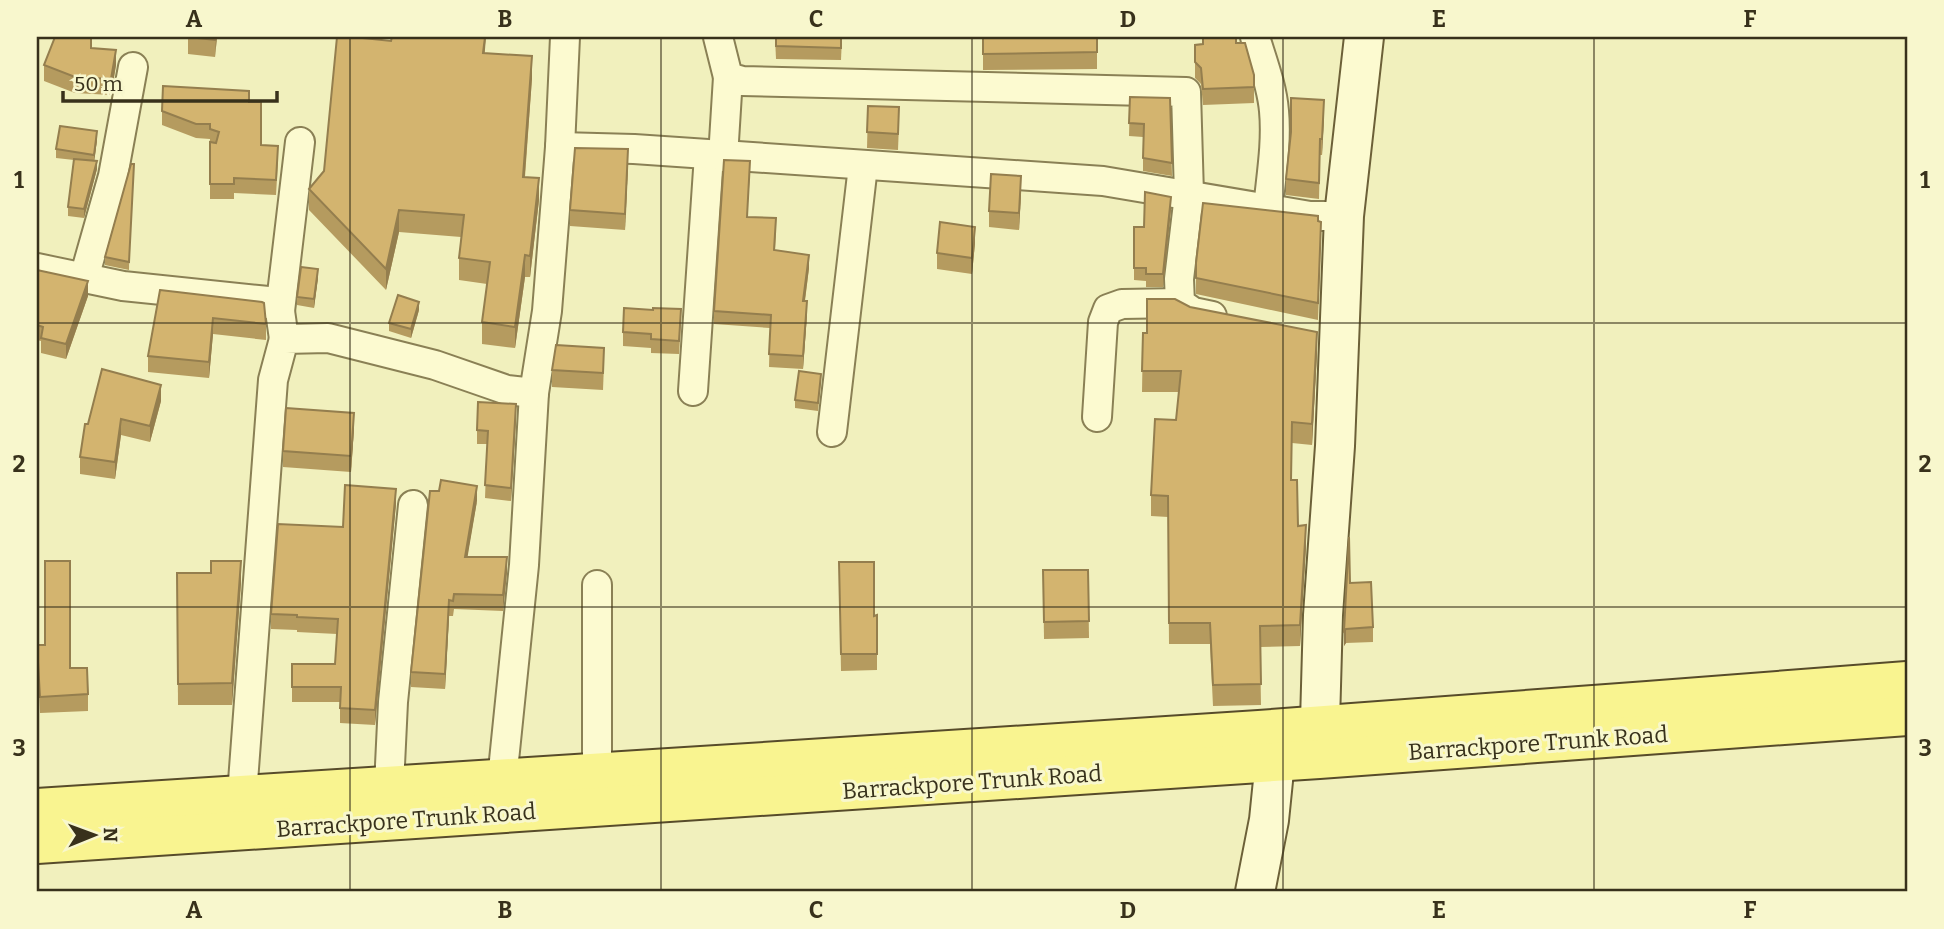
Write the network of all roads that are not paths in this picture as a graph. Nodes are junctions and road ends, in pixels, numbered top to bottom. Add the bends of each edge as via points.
1 (565, 37) edge
2 (719, 37) edge
3 (1255, 37) edge
4 (1364, 37) edge
5 (133, 67) dead end
6 (728, 77) junction
7 (300, 142) dead end
8 (560, 147) junction
9 (716, 156) junction
10 (863, 166) junction
11 (1189, 195) junction
12 (1268, 209) junction
13 (1345, 216) junction
14 (37, 268) edge
15 (84, 278) junction
16 (1181, 303) junction
17 (280, 311) junction
18 (1233, 320) edge
19 (284, 339) junction
20 (692, 391) dead end
21 (534, 394) junction
22 (1097, 417) dead end
23 (832, 432) dead end
24 (413, 505) dead end
25 (597, 585) dead end
26 (1907, 681) edge
27 (1907, 716) edge
28 (1320, 742) junction
29 (1275, 761) junction
30 (597, 773) junction
31 (502, 780) junction
32 (389, 786) junction
33 (242, 795) junction
34 (37, 808) edge
35 (37, 844) edge
36 (1255, 892) edge

1 - 8 street
2 - 6 street
3 - 12 street via 1274,110
4 - 13 street
5 - 15 street via 114,176
6 - 9 street
6 - 11 street via 742,81 1186,92
7 - 17 street
8 - 9 street
8 - 21 street via 547,312
9 - 10 street
9 - 20 street
10 - 11 street via 1103,181
10 - 23 street
11 - 12 street
11 - 16 street via 1179,279
12 - 13 street
13 - 28 street via 1327,338 1335,446
14 - 15 street
15 - 17 street via 268,301
16 - 18 street via 1194,312
16 - 22 street via 1122,304 1108,309 1102,321
17 - 19 street
19 - 21 street via 328,338
19 - 33 street via 273,380
21 - 31 street via 524,565
24 - 32 street
25 - 30 street
26 - 28 main road, Barrackpore Trunk Road
27 - 28 main road, Barrackpore Trunk Road
28 - 29 main road, Barrackpore Trunk Road
28 - 30 main road, Barrackpore Trunk Road
29 - 35 main road, Barrackpore Trunk Road
29 - 36 street
30 - 31 main road, Barrackpore Trunk Road
31 - 32 main road, Barrackpore Trunk Road
32 - 33 main road, Barrackpore Trunk Road
33 - 34 main road, Barrackpore Trunk Road

